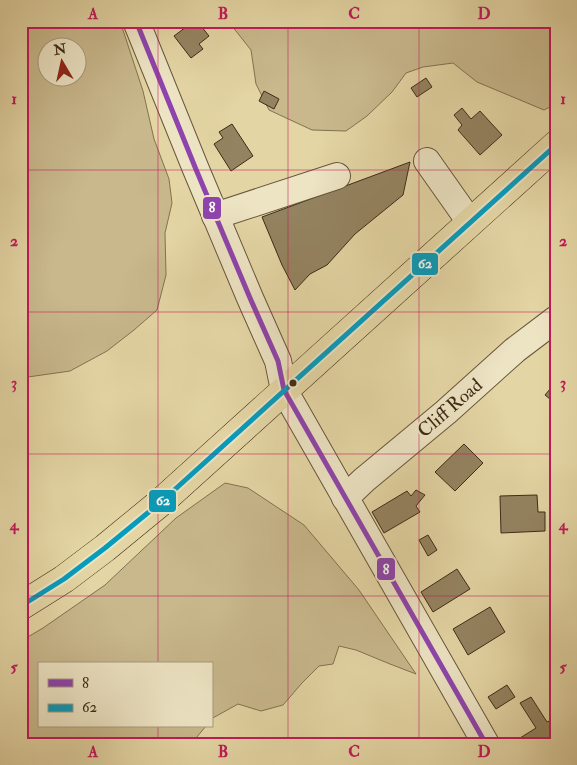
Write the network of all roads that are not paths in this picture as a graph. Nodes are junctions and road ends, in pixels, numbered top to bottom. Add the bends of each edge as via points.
1 (136, 21) edge
2 (556, 145) edge
3 (427, 161) dead end
4 (336, 176) dead end
5 (215, 216) junction
6 (470, 222) junction
7 (556, 319) edge
8 (284, 390) junction
9 (346, 498) junction
10 (21, 606) edge
11 (486, 744) edge

1 - 5 street
2 - 6 main road
3 - 6 street
4 - 5 street
5 - 8 street via 278,361
6 - 8 main road
7 - 9 street, Cliff Road via 515,350
8 - 9 street
8 - 10 main road via 106,548
9 - 11 street

